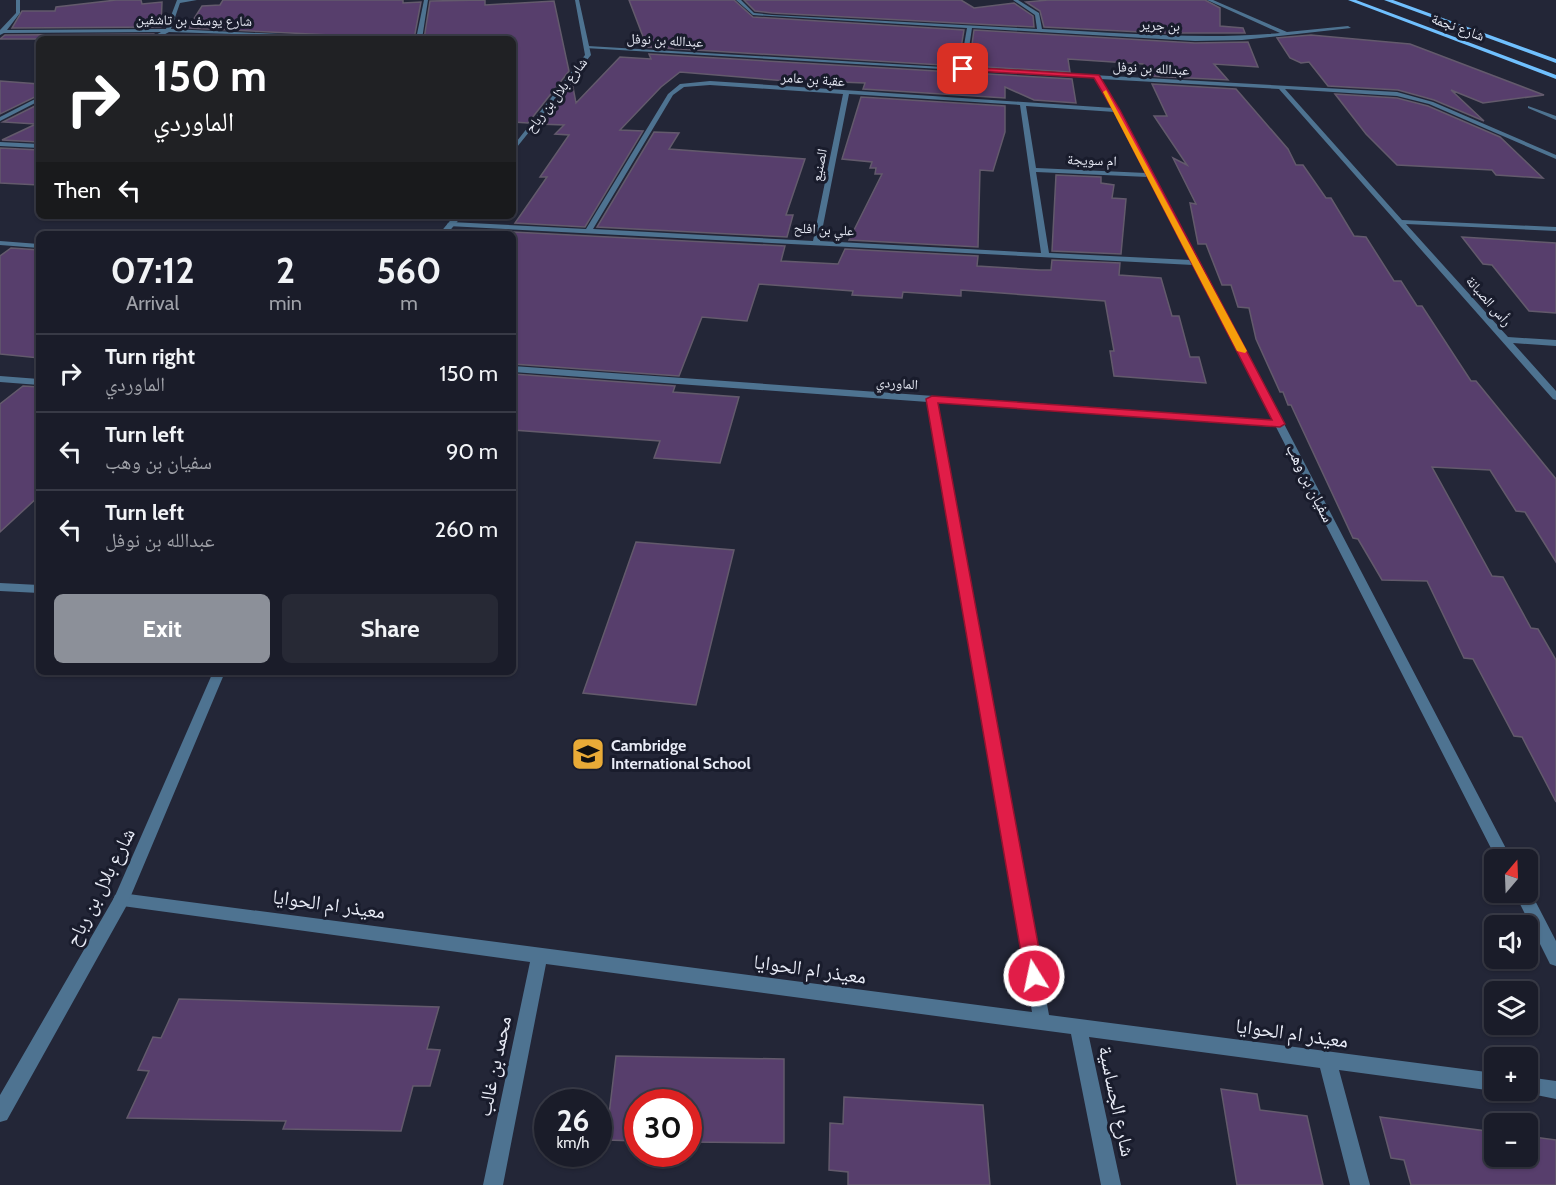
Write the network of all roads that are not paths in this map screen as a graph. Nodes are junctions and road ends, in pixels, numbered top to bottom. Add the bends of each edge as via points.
1 (18, 0) edge
2 (195, 0) edge
3 (426, 0) edge
4 (578, 0) edge
5 (738, 0) edge
6 (1015, 0) edge
7 (1209, 0) edge
8 (1351, 0) edge
9 (1387, 0) edge
10 (180, 1) edge
11 (970, 27) junction
12 (1348, 28) dead end
13 (168, 30) junction
14 (1040, 30) junction
15 (1, 33) edge
16 (1288, 34) junction
17 (157, 36) edge
18 (314, 36) edge
19 (420, 36) edge
20 (588, 48) junction
21 (1556, 61) edge
22 (963, 69) junction
23 (1556, 76) edge
24 (1096, 77) junction
25 (1280, 87) junction
26 (846, 93) junction
27 (36, 101) edge
28 (1023, 104) junction
29 (1530, 107) dead end
30 (1117, 110) junction
31 (1556, 118) edge
32 (0, 119) edge
33 (0, 144) edge
34 (36, 146) edge
35 (516, 146) edge
36 (1556, 157) edge
37 (1032, 170) junction
38 (1150, 175) junction
39 (455, 219) edge
40 (1402, 222) junction
41 (451, 224) junction
42 (1556, 229) edge
43 (445, 231) edge
44 (588, 231) junction
45 (0, 243) edge
46 (816, 243) junction
47 (36, 246) edge
48 (1045, 255) junction
49 (1196, 263) junction
50 (1506, 340) junction
51 (1556, 344) edge
52 (516, 369) edge
53 (0, 379) edge
54 (36, 382) edge
55 (1556, 397) edge
56 (932, 399) junction
57 (1280, 424) junction
58 (0, 587) edge
59 (36, 589) edge
60 (218, 675) edge
61 (1499, 849) edge
62 (121, 900) junction
63 (1528, 903) edge
64 (540, 955) junction
65 (1556, 958) edge
66 (1042, 1022) junction
67 (1078, 1027) junction
68 (1327, 1060) junction
69 (1484, 1081) edge
70 (1538, 1088) edge
71 (1556, 1090) edge
72 (0, 1113) edge
73 (493, 1185) edge
74 (1111, 1185) edge
75 (1360, 1185) edge

1 - 15 street via 18,13
2 - 10 street
3 - 19 street
4 - 20 street, شارع بلال بن رباح
5 - 11 street, بن جرير via 747,10 772,16
6 - 14 street via 1037,14
7 - 16 street
8 - 23 main road, شارع نجمة
9 - 21 main road, شارع نجمة
10 - 13 street
11 - 14 street, بن جرير
11 - 22 street
12 - 16 street, بن جرير
13 - 15 street, شارع يوسف بن تاشفين
13 - 17 street
13 - 18 street, شارع يوسف بن تاشفين
14 - 16 street, بن جرير via 1195,39
20 - 22 street, عبدالله بن نوفل
20 - 35 street, شارع بلال بن رباح via 581,65
22 - 24 street, عبدالله بن نوفل
24 - 25 street, عبدالله بن نوفل
24 - 30 street, سفيان بن وهب
25 - 36 street, عبدالله بن نوفل via 1410,96
25 - 40 street, رأس الصبانة
26 - 28 street, عقبة بن عامر
26 - 44 street, عقبة بن عامر via 710,83 682,85 671,94
26 - 46 street, الصنيع
27 - 32 street
28 - 30 street, عقبة بن عامر
28 - 37 street
29 - 31 street
30 - 38 street, سفيان بن وهب
33 - 34 street
37 - 38 street, ام سويجة
37 - 48 street
38 - 49 street, سفيان بن وهب
39 - 41 street
40 - 42 street
40 - 50 street, رأس الصبانة
41 - 43 street
41 - 44 street, علي بن افلح
44 - 46 street, علي بن افلح
45 - 47 street
46 - 48 street, علي بن افلح
48 - 49 street, علي بن افلح
49 - 57 street, سفيان بن وهب
50 - 51 street
50 - 55 street, رأس الصبانة
52 - 56 street, الماوردي
53 - 54 street
56 - 57 street, الماوردي
56 - 66 street
57 - 61 street, سفيان بن وهب
58 - 59 street
60 - 62 street, شارع بلال بن رباح
62 - 64 street, معيذر ام الحوايا
62 - 72 street, شارع بلال بن رباح
63 - 65 street
64 - 66 street, معيذر ام الحوايا
64 - 73 street, محمد بن غالب
66 - 67 street, معيذر ام الحوايا
67 - 68 street, معيذر ام الحوايا
67 - 74 street, شارع الجساسية
68 - 69 street, معيذر ام الحوايا
68 - 75 street
70 - 71 street

